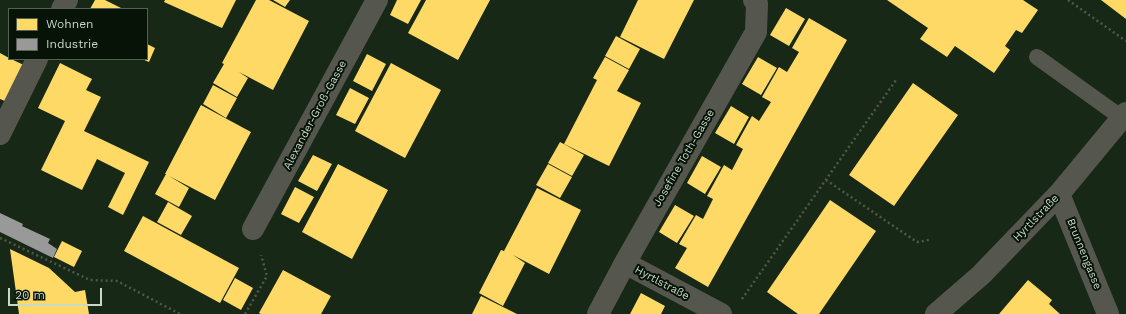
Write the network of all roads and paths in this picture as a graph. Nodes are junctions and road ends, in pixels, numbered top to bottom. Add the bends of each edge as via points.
1 (377, 0) edge
2 (754, 0) edge
3 (1068, 0) edge
4 (1126, 41) edge
5 (1037, 57) dead end
6 (37, 60) edge
7 (896, 80) dead end
8 (1124, 115) edge
9 (0, 134) edge
10 (826, 180) junction
11 (1059, 194) junction
12 (253, 229) joint
13 (0, 238) edge
14 (929, 240) dead end
15 (625, 263) junction
16 (740, 301) dead end
17 (180, 314) edge
18 (245, 314) edge
19 (598, 314) edge
20 (721, 314) edge
21 (936, 314) edge
22 (1108, 314) edge

1 - 12 street, Alexander-Groß-Gasse
2 - 15 street, Josefine Toth-Gasse via 757,4 756,32
3 - 4 path
5 - 8 lane
6 - 9 street
7 - 10 path
8 - 11 street, Hyrtlstraße
10 - 14 path via 917,242
10 - 16 path
11 - 21 street, Hyrtlstraße via 980,275
11 - 22 street, Brunnengasse
12 - 18 path via 267,276
13 - 17 path via 90,280 117,281
15 - 19 street, Josefine Toth-Gasse
15 - 20 street, Hyrtlstraße

